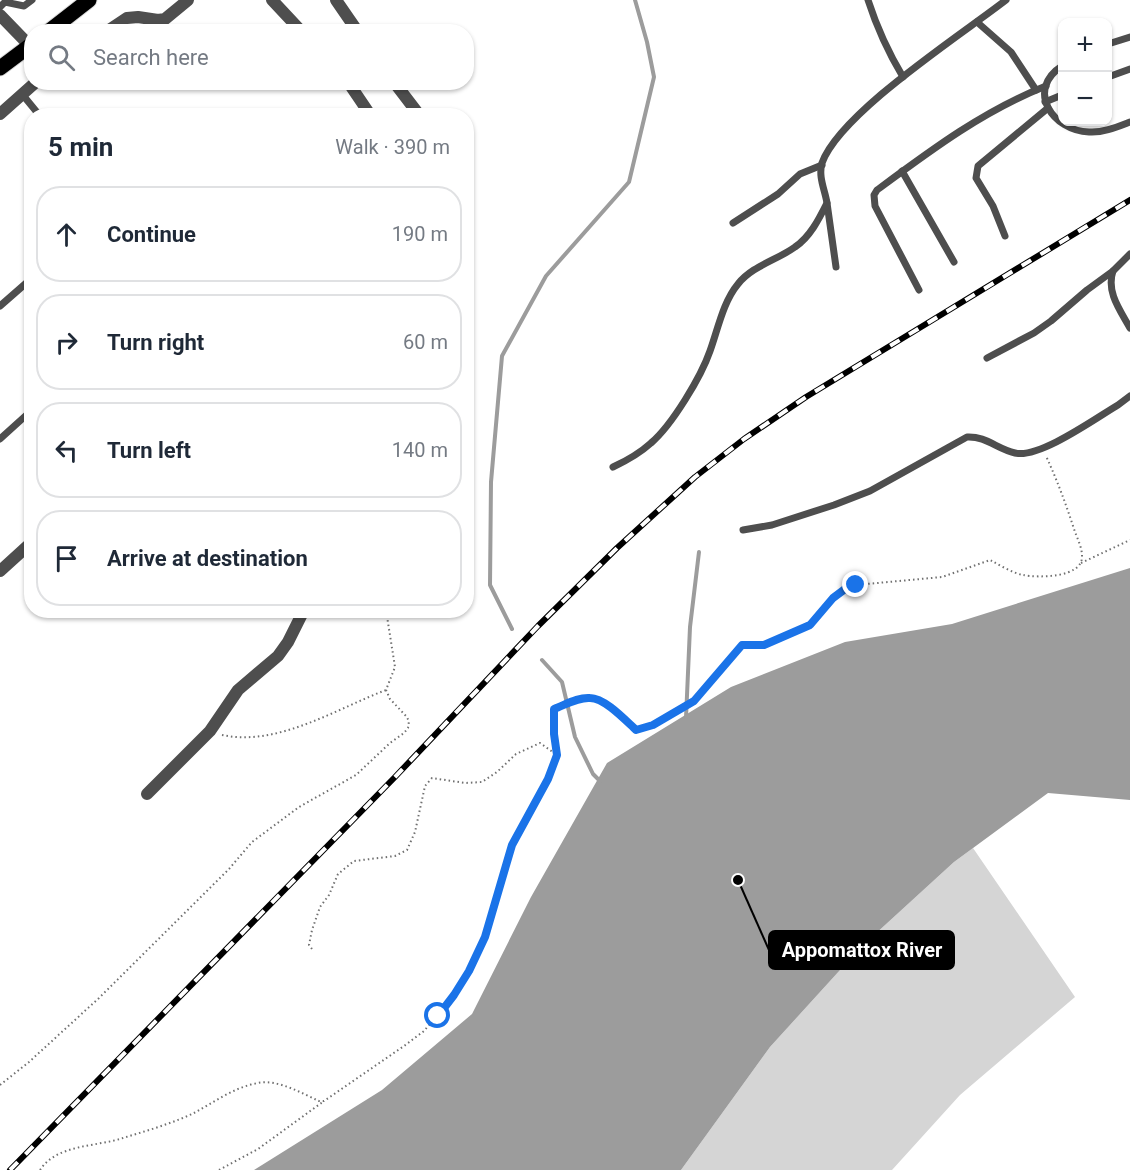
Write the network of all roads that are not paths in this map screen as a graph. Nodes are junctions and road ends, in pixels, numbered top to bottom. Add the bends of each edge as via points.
1 (32, 0) edge
2 (188, 0) edge
3 (272, 0) edge
4 (336, 0) edge
5 (868, 0) edge
6 (1005, 0) edge
7 (79, 3) edge
8 (0, 7) edge
9 (0, 15) edge
10 (977, 22) junction
11 (57, 24) edge
12 (118, 24) edge
13 (294, 24) edge
14 (352, 24) edge
15 (1130, 37) edge
16 (24, 38) edge
17 (1112, 42) edge
18 (24, 50) edge
19 (0, 68) edge
20 (1130, 69) edge
21 (1058, 70) edge
22 (1112, 75) edge
23 (903, 77) junction
24 (1046, 86) junction
25 (27, 90) edge
26 (353, 90) edge
27 (400, 90) edge
28 (1036, 90) junction
29 (22, 94) junction
30 (1058, 98) edge
31 (1047, 105) junction
32 (33, 108) edge
33 (366, 108) edge
34 (414, 108) edge
35 (0, 114) edge
36 (1130, 122) edge
37 (822, 165) junction
38 (902, 171) junction
39 (827, 203) junction
40 (733, 223) dead end
41 (1005, 236) dead end
42 (1130, 254) edge
43 (954, 262) dead end
44 (836, 267) dead end
45 (1113, 271) junction
46 (24, 285) edge
47 (919, 290) dead end
48 (0, 306) edge
49 (1130, 328) edge
50 (987, 358) dead end
51 (1130, 396) edge
52 (24, 417) edge
53 (0, 439) edge
54 (613, 467) dead end
55 (743, 530) dead end
56 (24, 549) edge
57 (0, 571) edge
58 (300, 618) edge
59 (147, 794) dead end

1 - 8 lane via 24,6 5,2
2 - 12 street via 165,19 127,18
3 - 13 street
4 - 14 street
5 - 23 lane via 879,32
6 - 10 lane
7 - 11 main road
9 - 16 street
10 - 23 lane
10 - 28 lane via 1011,52
15 - 17 lane
18 - 19 main road
20 - 22 lane
21 - 24 lane
23 - 37 lane via 844,130
24 - 28 lane
24 - 31 lane
25 - 29 street
26 - 33 street
27 - 34 street
28 - 38 lane via 972,122
29 - 32 lane
29 - 35 street
30 - 31 lane
31 - 36 lane via 1065,125 1089,133
31 - 41 lane via 976,172
37 - 39 lane
37 - 40 lane via 800,174 778,194
38 - 43 lane
38 - 47 lane via 877,190 873,202
39 - 44 lane
39 - 54 lane via 798,246 739,282 730,296 709,355 678,410 653,442
42 - 45 lane
45 - 49 lane via 1110,289
45 - 50 lane via 1042,327
46 - 48 lane
51 - 55 lane via 1025,454 983,438 967,437 870,491 772,525
52 - 53 lane
56 - 57 street
58 - 59 street via 278,656 238,690 210,731

